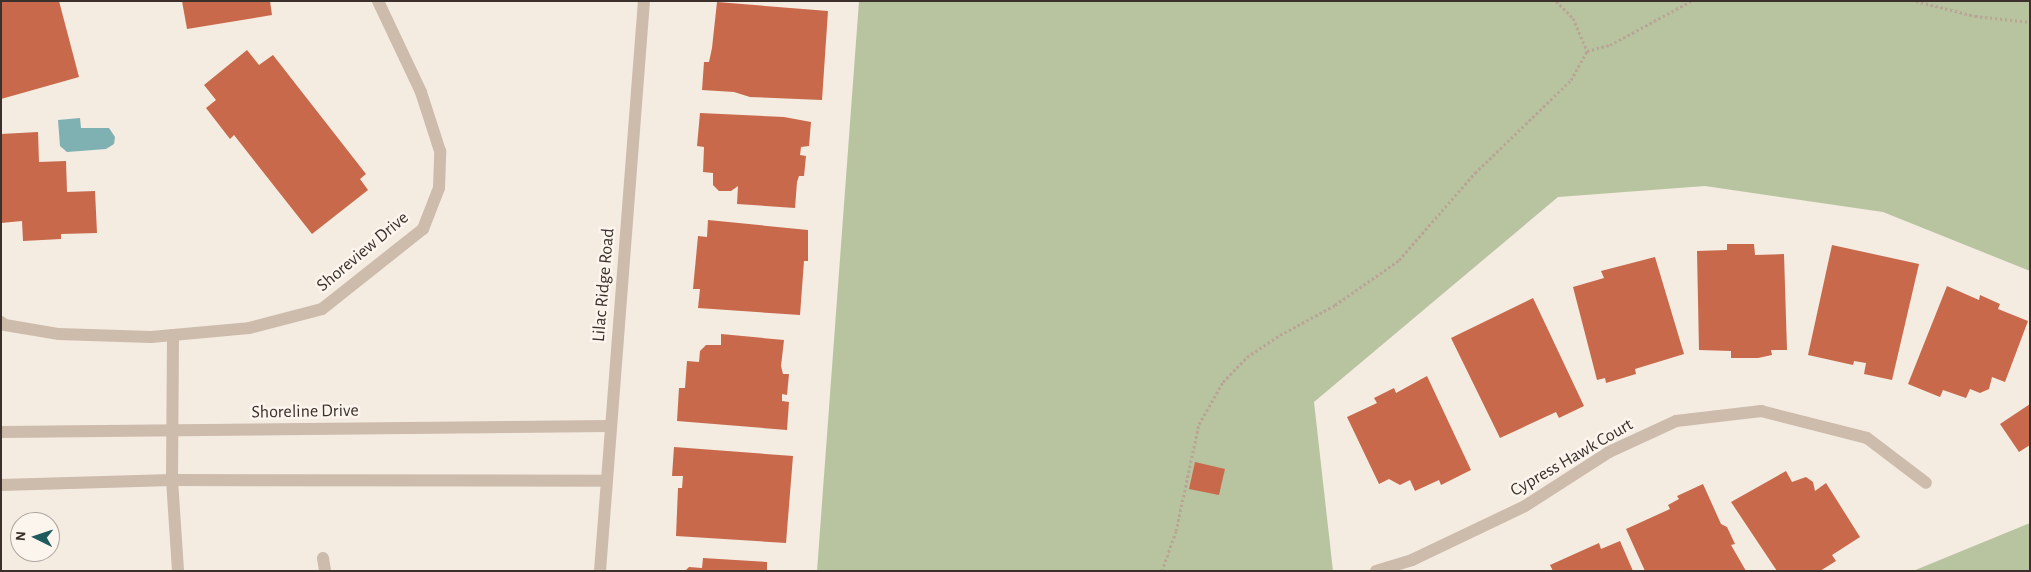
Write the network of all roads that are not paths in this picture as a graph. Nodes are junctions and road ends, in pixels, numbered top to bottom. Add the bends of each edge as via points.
1 (378, 1) edge
2 (644, 1) edge
3 (1, 322) edge
4 (173, 335) junction
5 (610, 426) junction
6 (172, 431) junction
7 (1, 432) edge
8 (172, 480) junction
9 (606, 481) junction
10 (1926, 483) dead end
11 (1, 485) edge
12 (322, 558) dead end
13 (178, 571) edge
14 (325, 571) edge
15 (600, 571) edge
16 (1376, 571) edge

1 - 4 street, Shoreview Drive via 421,92 440,151 439,188 423,228 322,309 249,328
2 - 5 street, Lilac Ridge Road
3 - 4 street, Shoreview Drive via 59,334
4 - 6 street
5 - 6 street, Shoreline Drive
5 - 9 street, Lilac Ridge Road
6 - 7 street, Shoreline Drive
6 - 8 street
8 - 9 street
8 - 11 street
8 - 13 street
9 - 15 street, Lilac Ridge Road
10 - 16 street, Cypress Hawk Court via 1867,438 1761,411 1676,421 1609,452 1525,506 1412,560
12 - 14 street

